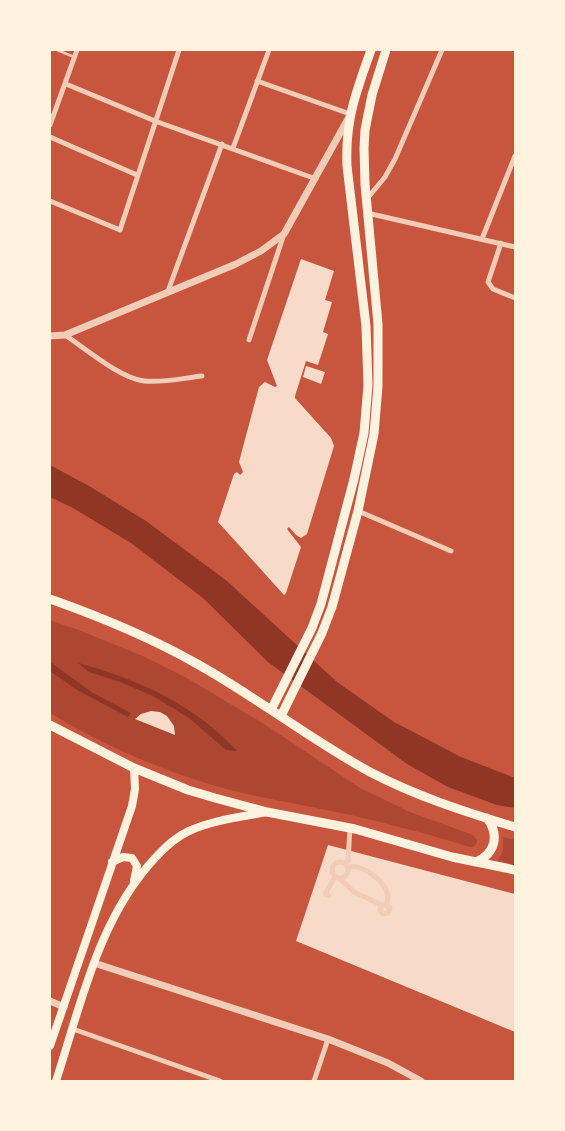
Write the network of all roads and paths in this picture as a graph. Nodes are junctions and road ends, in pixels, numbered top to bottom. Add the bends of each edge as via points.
1 (57, 50) edge
2 (77, 50) edge
3 (179, 50) edge
4 (269, 50) edge
5 (372, 50) edge
6 (386, 50) edge
7 (442, 50) edge
8 (74, 57) junction
9 (257, 81) junction
10 (66, 84) junction
11 (350, 114) junction
12 (155, 121) junction
13 (50, 125) edge
14 (50, 136) edge
15 (222, 144) junction
16 (233, 148) junction
17 (515, 156) edge
18 (138, 175) junction
19 (316, 179) junction
20 (366, 200) junction
21 (50, 201) edge
22 (368, 213) junction
23 (284, 234) junction
24 (482, 239) junction
25 (501, 243) junction
26 (515, 247) edge
27 (168, 291) junction
28 (515, 298) edge
29 (378, 324) junction
30 (366, 326) junction
31 (65, 335) junction
32 (50, 336) edge
33 (249, 340) dead end
34 (202, 376) dead end
35 (358, 511) junction
36 (451, 551) dead end
37 (50, 599) edge
38 (271, 710) junction
39 (281, 716) junction
40 (52, 729) edge
41 (134, 768) junction
42 (267, 812) junction
43 (487, 818) junction
44 (350, 828) junction
45 (515, 828) edge
46 (112, 862) junction
47 (475, 862) junction
48 (347, 865) junction
49 (515, 870) edge
50 (337, 877) junction
51 (133, 886) junction
52 (329, 896) dead end
53 (94, 963) junction
54 (50, 1001) edge
55 (64, 1007) junction
56 (72, 1029) junction
57 (328, 1039) junction
58 (50, 1046) edge
59 (56, 1081) edge
60 (220, 1081) edge
61 (314, 1081) edge
62 (422, 1081) edge

1 - 8 lane
2 - 8 street
3 - 12 street
4 - 9 street
5 - 11 main road
6 - 20 main road via 365,130
7 - 20 street via 395,159
8 - 10 street
9 - 11 street
9 - 16 street
10 - 12 street
10 - 13 street
11 - 19 street
11 - 30 main road via 347,166
12 - 15 street
12 - 18 street
14 - 18 street
15 - 16 street
15 - 27 street
16 - 19 street
17 - 24 street
18 - 21 street via 120,230
19 - 23 street
20 - 22 main road
22 - 24 street
22 - 29 main road
23 - 27 street via 243,261
23 - 33 street
24 - 25 street
25 - 26 street
25 - 28 street via 488,282 493,290
27 - 31 street
29 - 30 main road
29 - 35 main road via 376,418
30 - 38 main road via 368,385 360,456 325,592
31 - 32 street
31 - 34 street via 134,379 150,382
35 - 36 street
35 - 39 main road via 332,607
37 - 38 main road via 168,647
38 - 39 main road
39 - 43 main road via 354,763 393,783 423,797
40 - 41 main road
41 - 42 main road via 188,790
41 - 46 main road via 134,798
42 - 44 main road
42 - 51 main road via 210,824 179,836
43 - 45 main road
43 - 47 main road via 494,832 493,847 483,859
44 - 47 main road
44 - 48 street
46 - 51 main road via 123,856 134,860 137,870
46 - 55 main road
47 - 49 main road
48 - 50 street via 347,875
48 - 50 street via 337,862 333,865
48 - 50 street via 360,868 383,885 388,896 384,905 354,892
50 - 52 street via 325,894
51 - 53 main road via 109,924
53 - 56 main road
53 - 57 street
54 - 55 street
55 - 58 main road
56 - 59 main road
56 - 60 street
57 - 61 street
57 - 62 street via 388,1063

